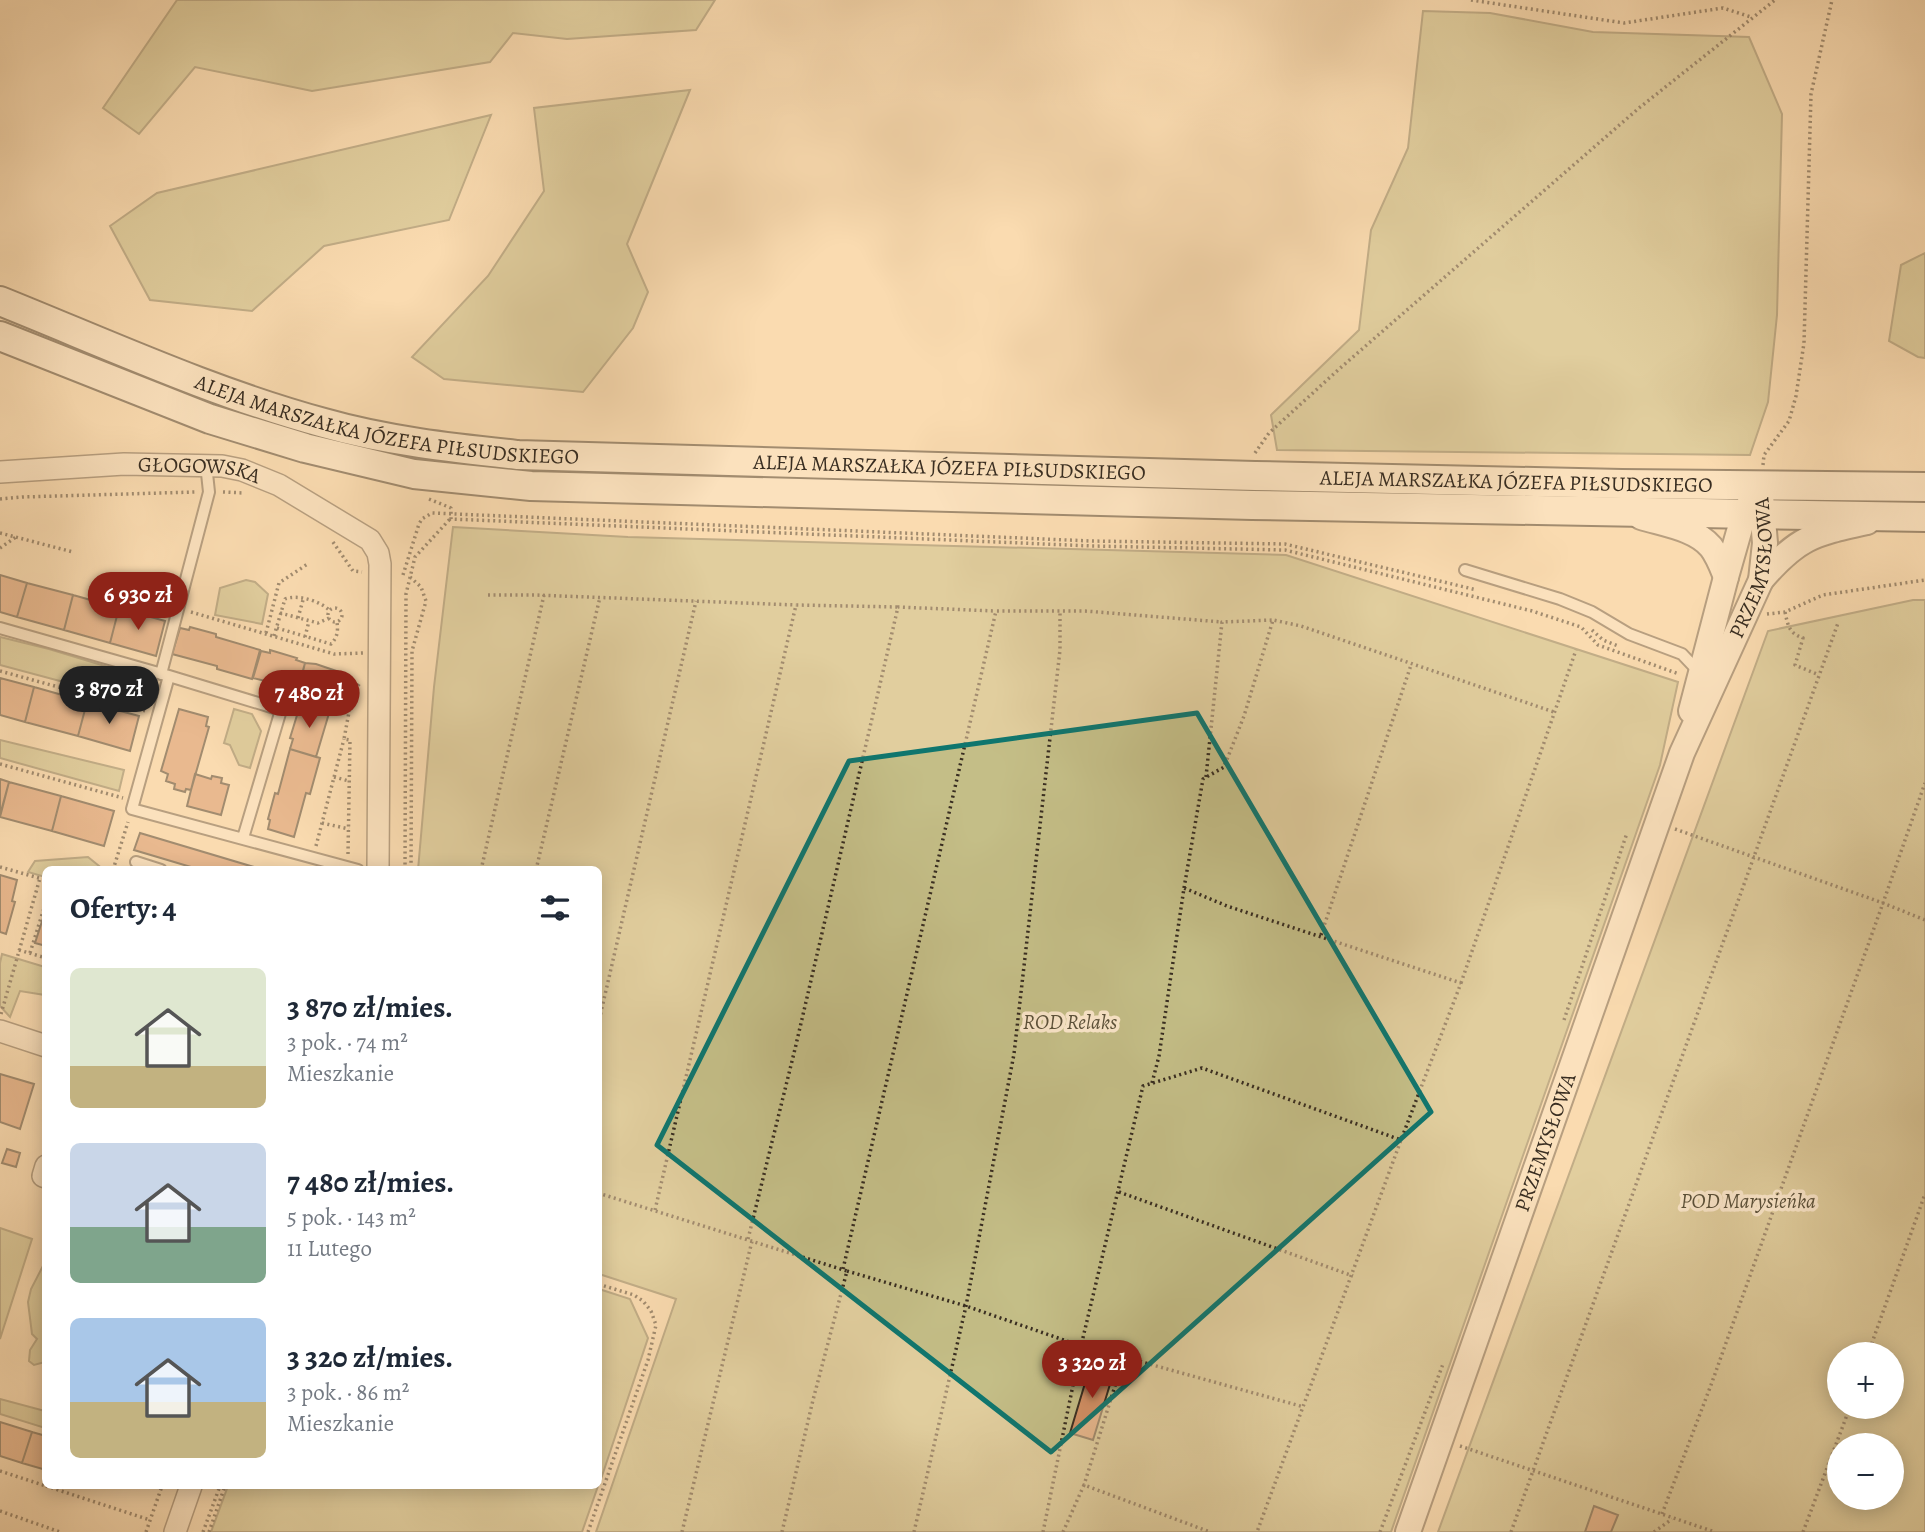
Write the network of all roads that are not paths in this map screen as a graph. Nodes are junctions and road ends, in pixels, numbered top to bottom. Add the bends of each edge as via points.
1 (0, 301) edge
2 (0, 336) edge
3 (206, 464) junction
4 (0, 472) edge
5 (1760, 485) junction
6 (1925, 487) edge
7 (1620, 512) junction
8 (1754, 514) junction
9 (1889, 517) junction
10 (1925, 517) edge
11 (1465, 569) dead end
12 (1726, 577) junction
13 (1761, 580) junction
14 (0, 628) edge
15 (165, 675) junction
16 (1698, 675) junction
17 (243, 838) junction
18 (136, 862) dead end
19 (148, 866) edge
20 (356, 866) edge
21 (378, 866) edge
22 (0, 1031) edge
23 (42, 1045) edge
24 (190, 1489) edge
25 (175, 1532) edge
26 (1408, 1532) edge

1 - 5 main road, ALEJA MARSZAŁKA JÓZEFA PIŁSUDSKIEGO via 261,404 326,424 421,444 518,455
2 - 7 main road, ALEJA MARSZAŁKA JÓZEFA PIŁSUDSKIEGO via 210,419 304,448 414,474 531,486
3 - 4 street, GŁOGOWSKA
3 - 15 lane via 209,492
3 - 21 street, GŁOGOWSKA via 242,470 279,485 367,537 376,548 380,559 372,577
5 - 6 main road, ALEJA MARSZAŁKA JÓZEFA PIŁSUDSKIEGO
5 - 8 street, PRZEMYSŁOWA
7 - 8 main road, ALEJA MARSZAŁKA JÓZEFA PIŁSUDSKIEGO
7 - 12 street via 1683,529 1699,538 1711,546
8 - 9 main road, ALEJA MARSZAŁKA JÓZEFA PIŁSUDSKIEGO
8 - 12 street, PRZEMYSŁOWA
8 - 13 street, PRZEMYSŁOWA via 1765,543
9 - 10 main road, ALEJA MARSZAŁKA JÓZEFA PIŁSUDSKIEGO
9 - 13 street via 1804,539
11 - 16 lane via 1592,612 1629,634 1682,654
12 - 16 street, PRZEMYSŁOWA
13 - 16 street, PRZEMYSŁOWA
14 - 15 lane
15 - 17 lane via 133,805
15 - 17 lane via 281,710
16 - 26 street, PRZEMYSŁOWA via 1682,753
17 - 20 lane
18 - 19 lane
22 - 23 street
24 - 25 street

